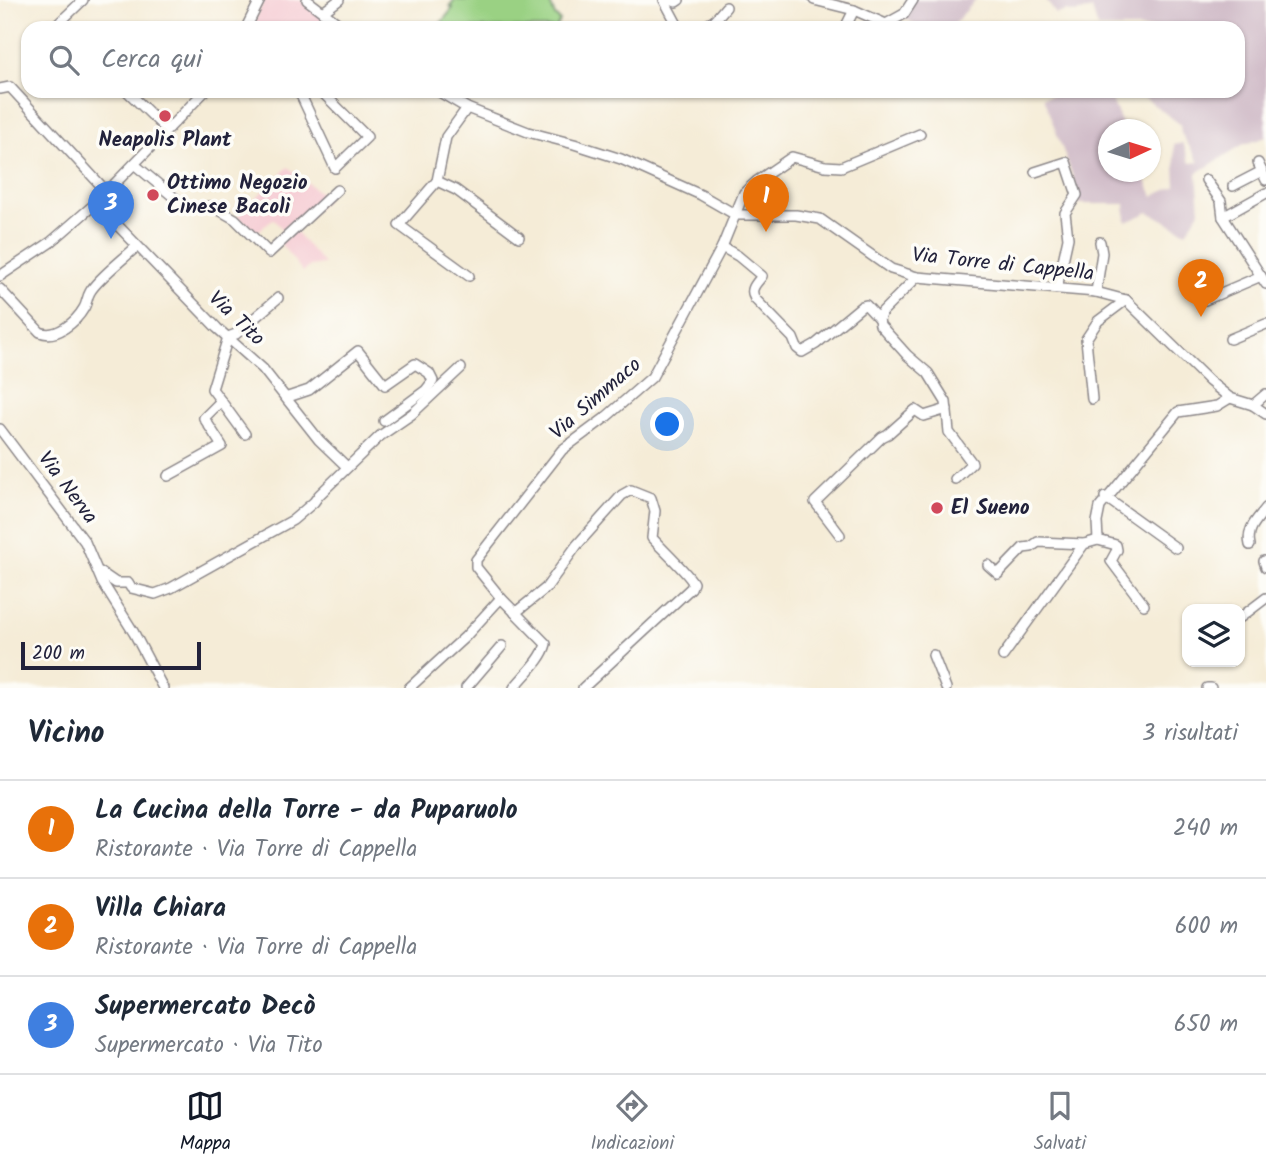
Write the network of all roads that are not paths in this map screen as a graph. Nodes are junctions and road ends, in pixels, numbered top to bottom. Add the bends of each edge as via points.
1 (83, 0) edge
2 (307, 0) edge
3 (339, 0) edge
4 (664, 0) edge
5 (671, 0) edge
6 (678, 0) edge
7 (814, 0) edge
8 (913, 0) edge
9 (259, 1) edge
10 (726, 7) dead end
11 (854, 10) junction
12 (323, 12) junction
13 (61, 21) edge
14 (252, 21) edge
15 (335, 21) edge
16 (675, 21) edge
17 (713, 21) edge
18 (848, 21) edge
19 (879, 21) edge
20 (891, 21) edge
21 (0, 89) edge
22 (134, 98) edge
23 (198, 98) edge
24 (302, 98) edge
25 (328, 98) edge
26 (450, 98) edge
27 (467, 108) junction
28 (167, 130) junction
29 (920, 134) dead end
30 (134, 164) junction
31 (1034, 172) dead end
32 (1262, 172) edge
33 (1206, 180) dead end
34 (437, 181) junction
35 (1233, 186) dead end
36 (337, 190) dead end
37 (107, 192) junction
38 (1266, 193) edge
39 (96, 203) junction
40 (736, 215) junction
41 (1223, 217) junction
42 (519, 237) dead end
43 (1100, 242) dead end
44 (138, 246) junction
45 (722, 247) junction
46 (0, 276) edge
47 (469, 276) dead end
48 (917, 277) junction
49 (1263, 280) edge
50 (1057, 288) junction
51 (0, 289) edge
52 (1096, 292) junction
53 (278, 298) dead end
54 (1126, 300) junction
55 (1205, 300) dead end
56 (879, 319) junction
57 (1266, 324) edge
58 (228, 337) junction
59 (1230, 340) dead end
60 (461, 368) dead end
61 (1266, 394) edge
62 (288, 397) junction
63 (1230, 398) junction
64 (1092, 399) dead end
65 (221, 401) junction
66 (1253, 405) junction
67 (947, 409) junction
68 (1266, 414) edge
69 (384, 421) dead end
70 (0, 429) edge
71 (245, 434) dead end
72 (345, 466) dead end
73 (168, 477) dead end
74 (954, 479) dead end
75 (1105, 498) junction
76 (1266, 508) edge
77 (840, 535) dead end
78 (1098, 540) junction
79 (1084, 544) junction
80 (1250, 545) dead end
81 (1176, 548) dead end
82 (988, 565) dead end
83 (100, 572) junction
84 (501, 598) junction
85 (1266, 598) edge
86 (1144, 605) dead end
87 (515, 613) junction
88 (1245, 614) edge
89 (502, 646) dead end
90 (933, 655) dead end
91 (1003, 656) dead end
92 (163, 688) edge
93 (409, 688) edge
94 (466, 688) edge
95 (514, 688) edge
96 (583, 688) edge
97 (946, 688) edge

1 - 13 street
2 - 12 street
3 - 12 street
4 - 16 street
5 - 6 street
7 - 11 street
8 - 20 street via 904,14
9 - 14 street
10 - 17 street
11 - 18 street
11 - 19 street
12 - 15 street
21 - 37 street via 10,87
22 - 28 street
23 - 28 street
24 - 25 street via 335,168 367,136
26 - 27 street, Via Torre di Cappella
27 - 34 street via 446,136
27 - 40 street, Via Torre di Cappella via 528,132 621,159
28 - 30 street
29 - 40 street, Via Simmaco via 841,167 792,158 744,193
30 - 36 street via 188,209 212,206 235,219 269,253
30 - 37 street
31 - 50 street via 1066,162 1077,195 1065,213 1068,238
32 - 35 street
33 - 41 street via 1221,201
34 - 42 street
34 - 47 street via 399,225
37 - 39 street
38 - 41 street
39 - 44 street, Via Tito
39 - 46 street via 51,242
40 - 45 street, Via Simmaco
40 - 48 street, Via Torre di Cappella via 820,219 891,269
41 - 49 street
43 - 52 street
44 - 51 street via 90,292 84,309 54,334 40,332
44 - 58 street, Via Tito
45 - 56 street via 762,276 752,288 755,299 802,352 862,306
45 - 84 street, Via Simmaco via 652,377 562,450 476,561
48 - 50 street, Via Torre di Cappella
48 - 56 street
49 - 55 street
50 - 52 street, Via Torre di Cappella
52 - 54 street, Via Torre di Cappella
53 - 58 street
54 - 63 street, Via Torre di Cappella
54 - 64 street via 1098,321 1086,339
56 - 67 street via 884,333 928,373
57 - 59 street
58 - 62 street, Via Tito
58 - 65 street via 212,389
60 - 83 street via 412,414 380,436 304,512 237,552 155,594 116,583
61 - 66 street
62 - 69 street via 309,390 358,351 385,385 415,364 429,373 433,381 426,390
62 - 72 street, Via Tito via 294,410
63 - 66 street, Via Torre di Cappella
63 - 75 street via 1217,406 1178,412
65 - 71 street
65 - 73 street via 204,418 222,446
66 - 68 street, Via Torre di Cappella
67 - 74 street via 949,432 972,463
67 - 77 street via 924,416 915,410 815,502
70 - 83 street, Via Nerva via 85,542
75 - 78 street via 1097,522
75 - 81 street
76 - 80 street via 1250,530
78 - 79 street
78 - 86 street via 1116,545 1111,561
79 - 82 street via 1038,542 1023,548 999,574
79 - 91 street
83 - 92 street, Via Nerva
84 - 87 street, Via Simmaco
84 - 93 street
85 - 88 street
87 - 95 street, Via Simmaco via 546,644
87 - 96 street via 546,588 622,495 631,490 651,498 655,511 652,538 693,583
89 - 94 street
90 - 97 street

